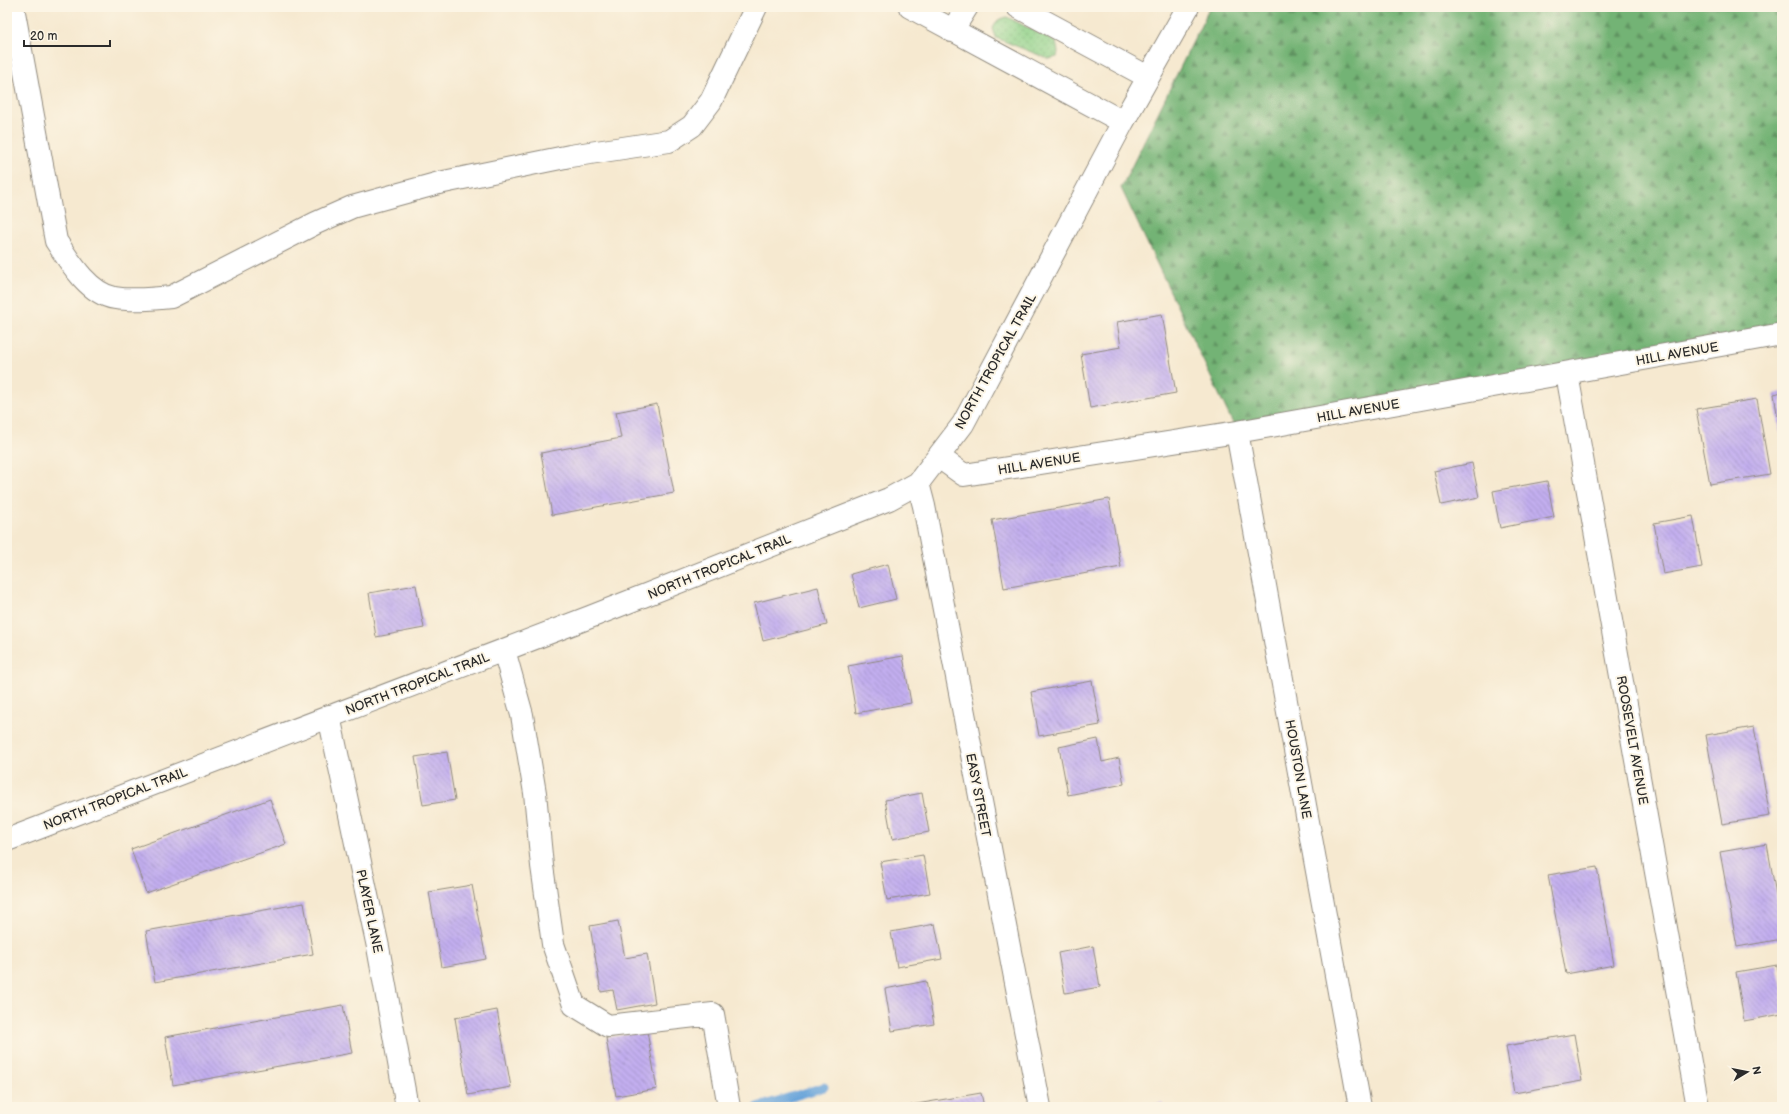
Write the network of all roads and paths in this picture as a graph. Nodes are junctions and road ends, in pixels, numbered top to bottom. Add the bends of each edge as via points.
1 (13, 7) edge
2 (756, 7) edge
3 (910, 7) edge
4 (967, 7) edge
5 (1018, 7) edge
6 (1188, 7) edge
7 (952, 31) junction
8 (1148, 77) junction
9 (1123, 122) junction
10 (1782, 334) edge
11 (1567, 374) junction
12 (1237, 432) junction
13 (939, 458) junction
14 (918, 483) junction
15 (504, 650) junction
16 (328, 716) junction
17 (7, 840) edge
18 (407, 1107) edge
19 (729, 1107) edge
20 (1040, 1107) edge
21 (1360, 1107) edge
22 (1698, 1107) edge

1 - 2 street via 56,241 74,269 92,287 114,298 150,300 171,298 352,207 439,183 570,156 669,141 692,126 711,101
3 - 7 street
4 - 7 street
5 - 8 street
6 - 8 street, NORTH TROPICAL TRAIL
7 - 9 street
8 - 9 street, NORTH TROPICAL TRAIL
9 - 13 street, NORTH TROPICAL TRAIL via 963,424
10 - 11 street, HILL AVENUE
11 - 12 street, HILL AVENUE
11 - 22 street, ROOSEVELT AVENUE
12 - 13 street, HILL AVENUE via 964,475
12 - 21 street, HOUSTON LANE
13 - 14 street, NORTH TROPICAL TRAIL
14 - 15 street, NORTH TROPICAL TRAIL via 889,499
14 - 20 street, EASY STREET
15 - 16 street, NORTH TROPICAL TRAIL
15 - 19 street via 524,722 553,944 574,1005 608,1026 713,1014
16 - 17 street, NORTH TROPICAL TRAIL
16 - 18 street, PLAYER LANE via 378,948

